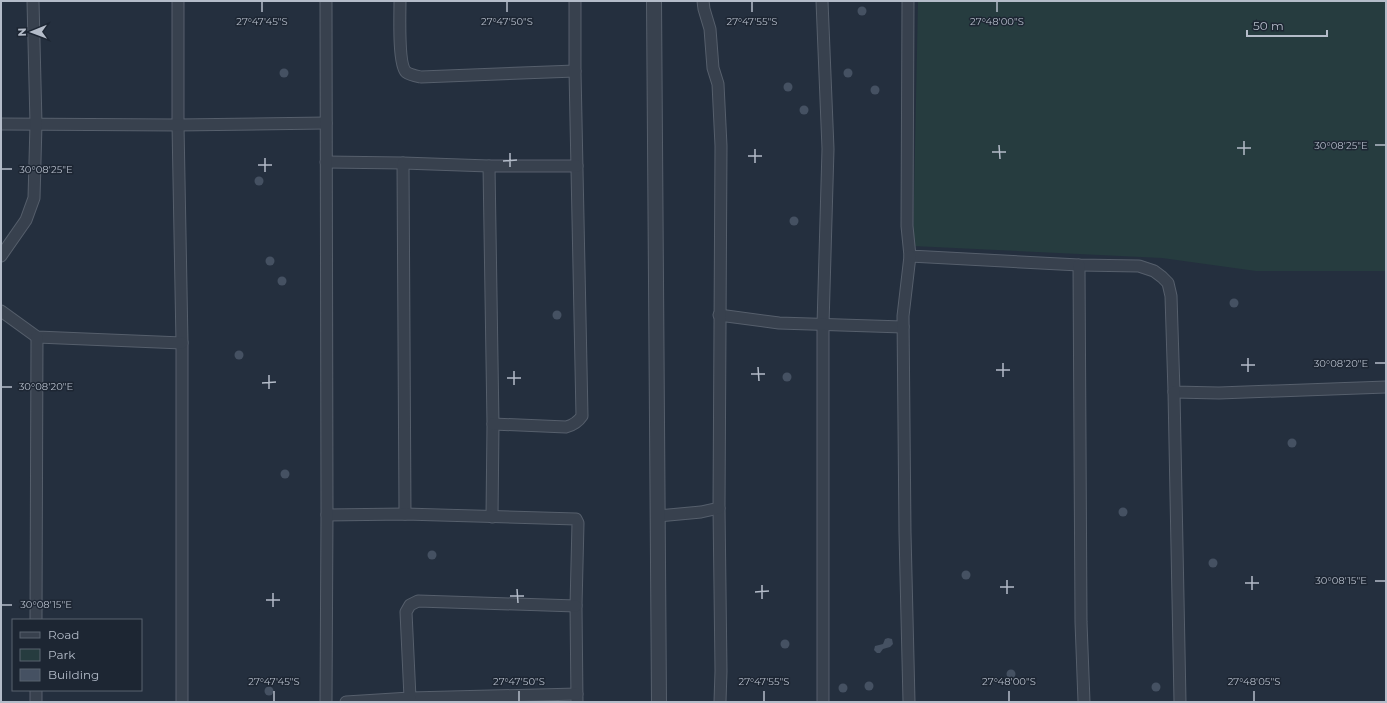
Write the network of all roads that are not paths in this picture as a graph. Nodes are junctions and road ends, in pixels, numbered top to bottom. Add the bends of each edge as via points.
1 (33, 1) edge
2 (178, 1) edge
3 (326, 1) edge
4 (400, 1) edge
5 (575, 1) edge
6 (654, 1) edge
7 (703, 1) edge
8 (822, 1) edge
9 (908, 1) edge
10 (575, 71) junction
11 (326, 123) junction
12 (1, 124) edge
13 (36, 124) junction
14 (178, 125) junction
15 (326, 162) junction
16 (403, 163) junction
17 (489, 166) junction
18 (577, 166) junction
19 (1, 256) edge
20 (910, 256) junction
21 (1079, 265) junction
22 (1, 311) edge
23 (719, 315) junction
24 (823, 325) junction
25 (903, 327) junction
26 (37, 337) junction
27 (182, 343) junction
28 (1386, 387) edge
29 (1174, 392) junction
30 (493, 424) junction
31 (719, 508) junction
32 (327, 514) junction
33 (404, 514) junction
34 (492, 516) junction
35 (658, 516) junction
36 (576, 606) junction
37 (36, 619) edge
38 (36, 691) edge
39 (410, 698) junction
40 (577, 698) edge
41 (36, 702) edge
42 (182, 702) edge
43 (326, 702) edge
44 (346, 702) edge
45 (659, 702) edge
46 (720, 702) edge
47 (823, 702) edge
48 (908, 702) edge
49 (1084, 702) edge
50 (1180, 702) edge

1 - 13 street
2 - 14 street
3 - 11 street
4 - 10 street via 400,53 403,66 412,75 421,77
5 - 10 street
6 - 35 street
7 - 23 street via 710,29 711,59 718,84 721,146
8 - 24 street via 828,149
9 - 20 street
10 - 18 street
11 - 14 street
11 - 15 street
12 - 13 street
13 - 14 street
13 - 19 street via 34,198 26,220
14 - 27 street
15 - 16 street
15 - 32 street
16 - 17 street
16 - 33 street
17 - 18 street
17 - 30 street
18 - 30 street via 582,416 575,424 566,427
20 - 21 street
20 - 25 street
21 - 29 street via 1139,266 1154,270 1168,283 1171,296
21 - 49 street via 1081,622
22 - 26 street
23 - 24 street via 779,323
23 - 31 street
24 - 25 street
24 - 47 street
25 - 48 street
26 - 27 street
26 - 37 street
27 - 42 street
28 - 29 street via 1219,393
29 - 50 street
30 - 34 street
31 - 35 street
31 - 46 street
32 - 33 street
32 - 43 street
33 - 34 street
34 - 36 street via 576,519
35 - 45 street
36 - 39 street via 418,601 413,603 406,612
36 - 40 street
38 - 41 street
39 - 40 street
39 - 44 street

